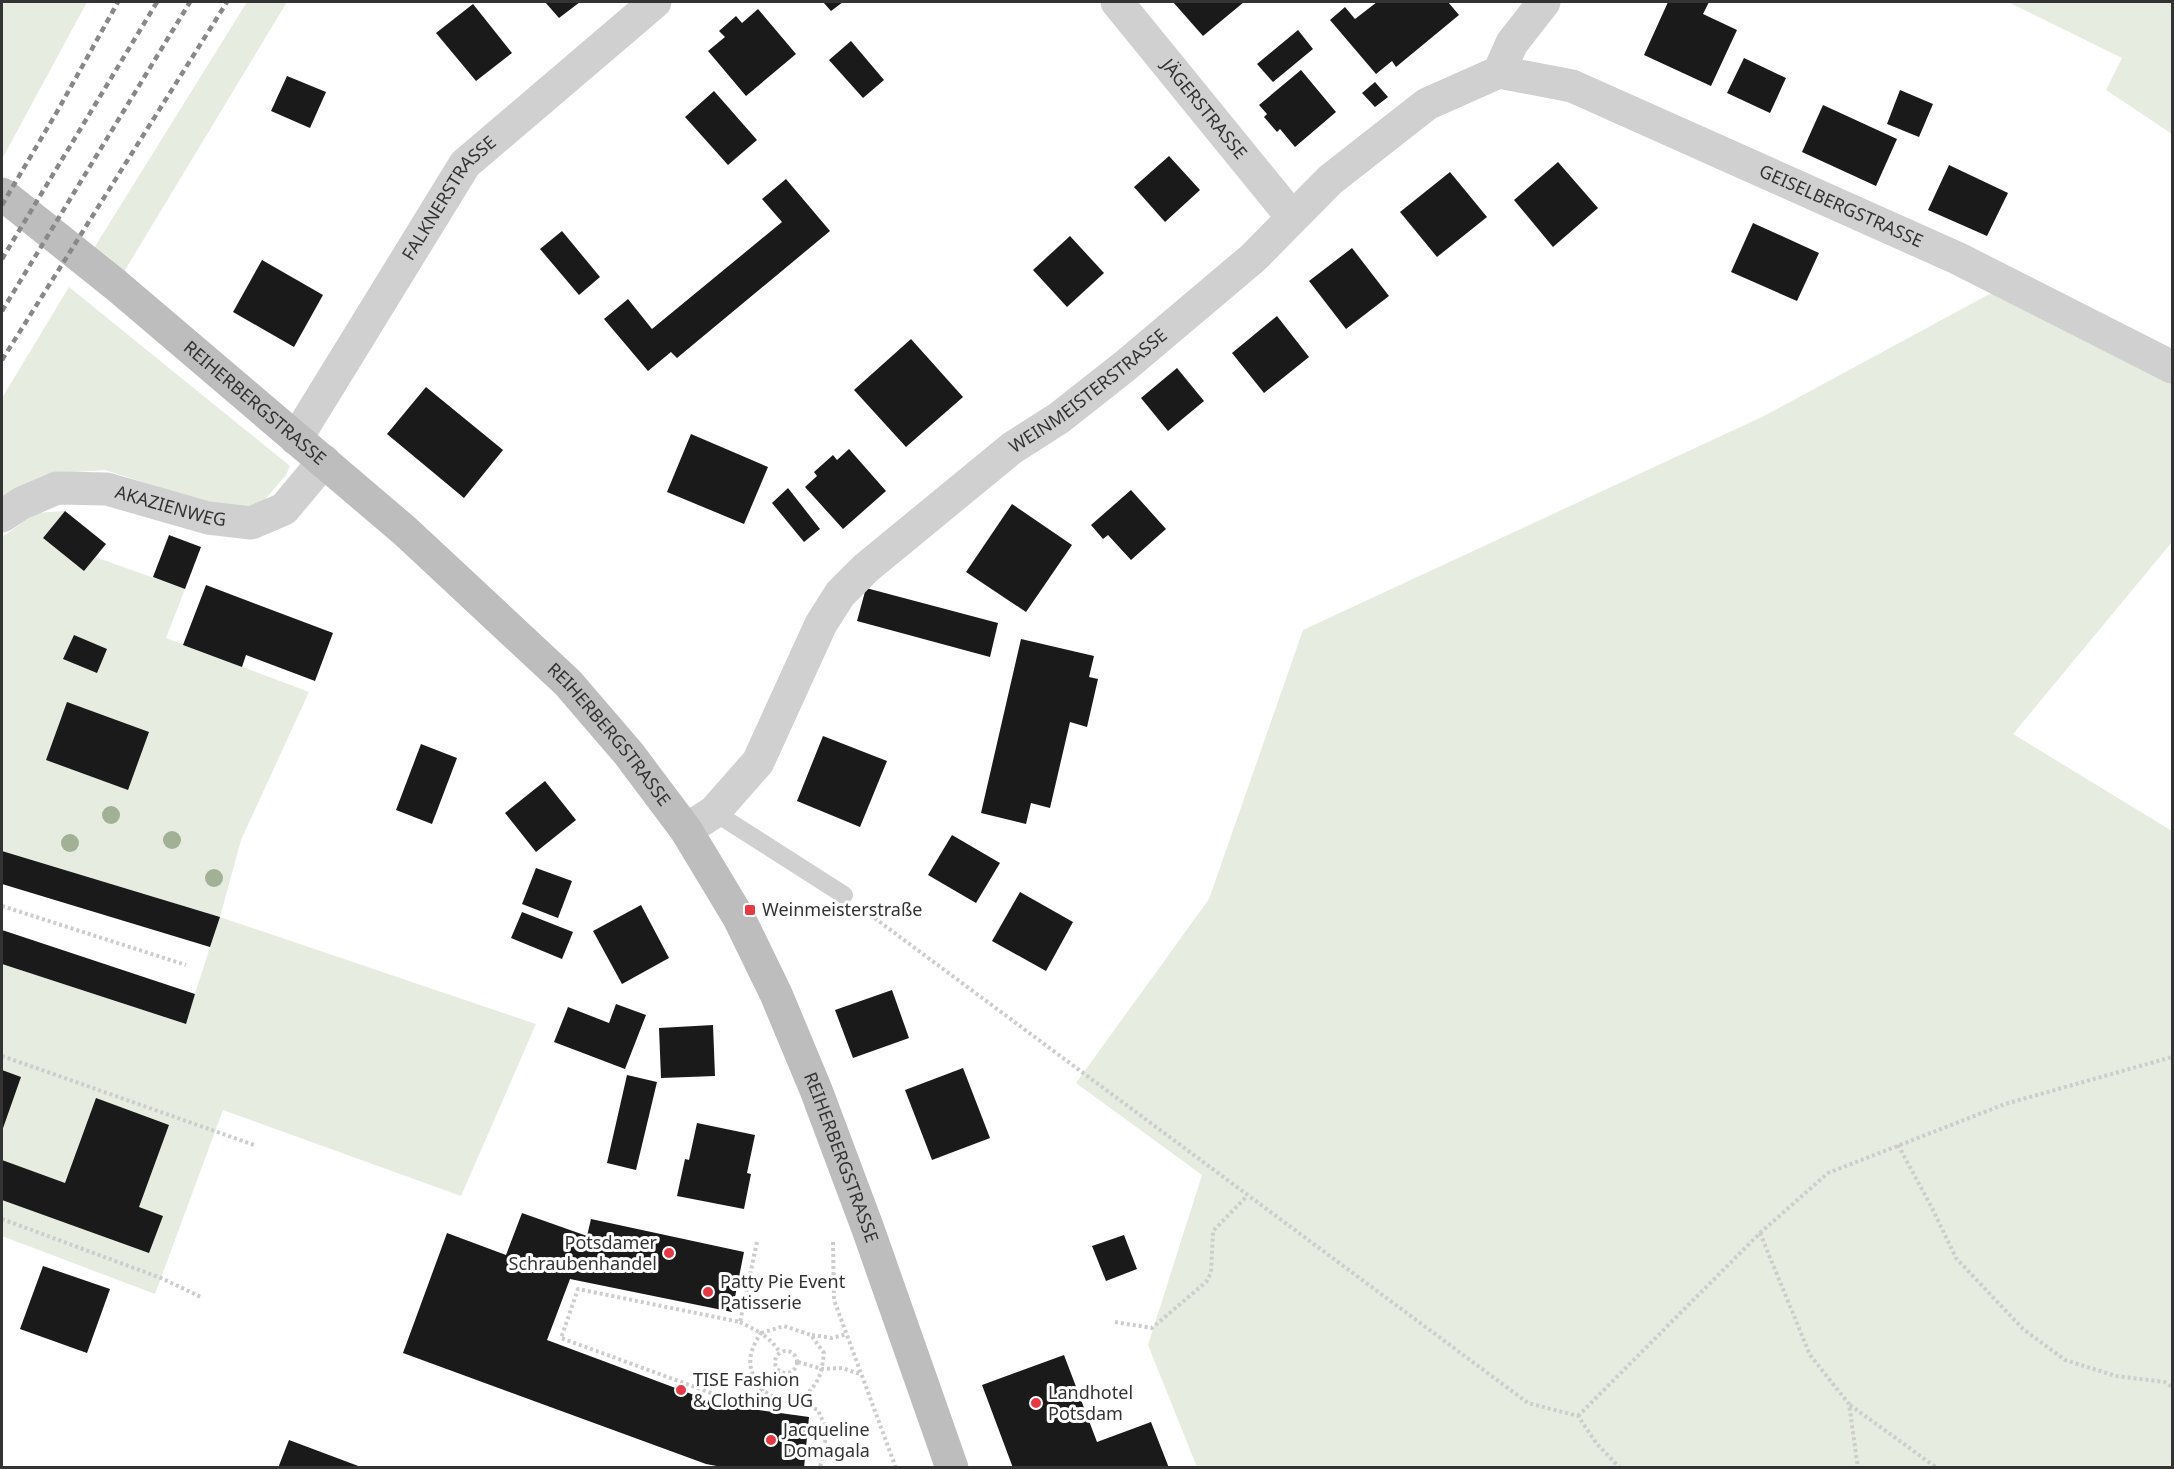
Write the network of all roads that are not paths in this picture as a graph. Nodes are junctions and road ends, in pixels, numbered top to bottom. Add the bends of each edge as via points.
1 (655, 2) edge
2 (1117, 2) edge
3 (1544, 2) edge
4 (1499, 72) junction
5 (2, 194) edge
6 (1292, 217) junction
7 (2172, 367) edge
8 (296, 440) junction
9 (324, 461) junction
10 (2, 516) edge
11 (714, 812) junction
12 (686, 830) junction
13 (844, 895) road end
14 (944, 1462) edge

1 - 8 street, FALKNERSTRASSE via 465,164
2 - 6 street, JÄGERSTRASSE
3 - 4 street via 1512,43
4 - 6 street, WEINMEISTERSTRASSE via 1426,104 1330,180
4 - 7 street, GEISELBERGSTRASSE via 1572,86 1958,258
5 - 8 street, REIHERBERGSTRASSE via 116,285
6 - 11 street, WEINMEISTERSTRASSE via 1253,258 1125,366 1059,418 1012,448 840,594 821,624 758,762
8 - 9 street, REIHERBERGSTRASSE
9 - 10 street, AKAZIENWEG via 285,509 251,522 208,518 107,489 57,488
9 - 12 street, REIHERBERGSTRASSE via 568,683 629,754
11 - 12 street, WEINMEISTERSTRASSE
11 - 13 lane
12 - 14 street, REIHERBERGSTRASSE via 739,918 819,1097 868,1229

